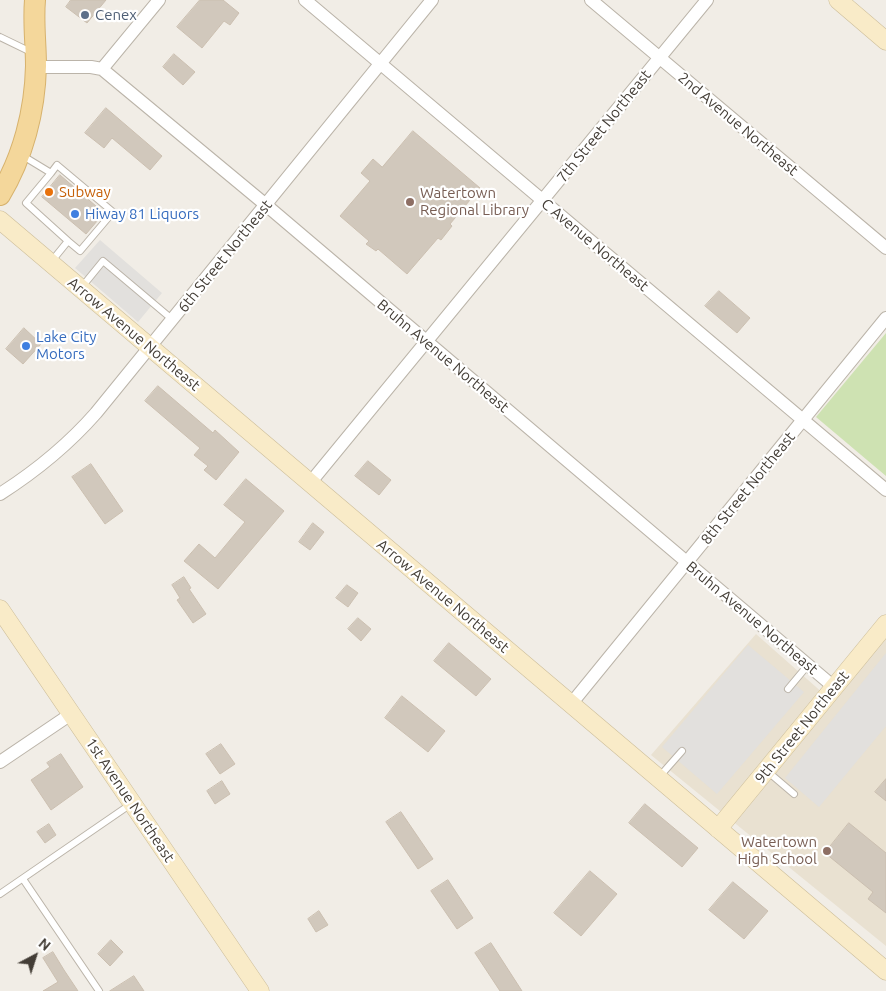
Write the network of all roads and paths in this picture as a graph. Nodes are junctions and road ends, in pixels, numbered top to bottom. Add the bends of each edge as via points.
1 (35, 0) edge
2 (159, 0) edge
3 (305, 0) edge
4 (432, 0) edge
5 (591, 0) edge
6 (707, 0) edge
7 (838, 0) edge
8 (884, 36) edge
9 (0, 37) edge
10 (660, 58) junction
11 (36, 60) junction
12 (380, 65) junction
13 (102, 69) junction
14 (19, 154) junction
15 (51, 173) junction
16 (0, 196) edge
17 (542, 201) junction
18 (266, 205) junction
19 (0, 220) edge
20 (68, 241) junction
21 (886, 248) edge
22 (50, 263) junction
23 (80, 289) junction
24 (886, 318) edge
25 (173, 320) junction
26 (426, 342) junction
27 (150, 348) junction
28 (804, 420) junction
29 (310, 483) junction
30 (886, 490) edge
31 (0, 494) edge
32 (688, 563) junction
33 (3, 618) edge
34 (886, 625) edge
35 (808, 665) junction
36 (834, 687) junction
37 (788, 688) dead end
38 (571, 704) junction
39 (71, 714) junction
40 (682, 751) dead end
41 (0, 762) edge
42 (766, 770) junction
43 (658, 778) junction
44 (794, 794) dead end
45 (132, 803) junction
46 (718, 829) junction
47 (23, 879) junction
48 (0, 894) edge
49 (886, 971) edge
50 (99, 991) edge
51 (260, 991) edge

1 - 11 main road
2 - 13 street
3 - 12 street, C Avenue Northeast
4 - 12 street, 6th Street Northeast
5 - 10 street, 2nd Avenue Northeast
6 - 10 street, 7th Street Northeast
7 - 8 street
9 - 11 lane
10 - 17 street, 7th Street Northeast
10 - 21 street, 2nd Avenue Northeast
11 - 13 street
11 - 14 main road via 30,116
12 - 17 street, C Avenue Northeast
12 - 18 street, 6th Street Northeast
13 - 18 street, Bruhn Avenue Northeast
14 - 15 lane
14 - 16 main road
15 - 20 lane via 26,203
15 - 20 lane via 57,165 112,212 80,251
17 - 26 street, 7th Street Northeast
17 - 28 street, C Avenue Northeast
18 - 25 street, 6th Street Northeast
18 - 26 street, Bruhn Avenue Northeast
19 - 22 street, Arrow Avenue Northeast
20 - 22 lane
22 - 23 street, Arrow Avenue Northeast
23 - 25 lane via 103,261
23 - 27 street, Arrow Avenue Northeast
24 - 28 street, 8th Street Northeast
25 - 27 street, 6th Street Northeast
26 - 29 street, 7th Street Northeast
26 - 32 street, Bruhn Avenue Northeast
27 - 29 street, Arrow Avenue Northeast
27 - 31 street, 6th Street Northeast via 96,414 63,448
28 - 30 street, C Avenue Northeast
28 - 32 street, 8th Street Northeast
29 - 38 street, Arrow Avenue Northeast
32 - 35 street, Bruhn Avenue Northeast
32 - 38 street, 8th Street Northeast
33 - 39 street, 1st Avenue Northeast
34 - 36 street, 9th Street Northeast
35 - 36 street, Bruhn Avenue Northeast
35 - 37 lane
36 - 42 street, 9th Street Northeast
38 - 43 street, Arrow Avenue Northeast
39 - 41 street
39 - 45 street, 1st Avenue Northeast
40 - 43 lane
42 - 44 lane
42 - 46 street, 9th Street Northeast
43 - 46 street, Arrow Avenue Northeast
45 - 47 lane
45 - 51 street, 1st Avenue Northeast
46 - 49 street, Arrow Avenue Northeast
47 - 48 lane
47 - 50 lane

